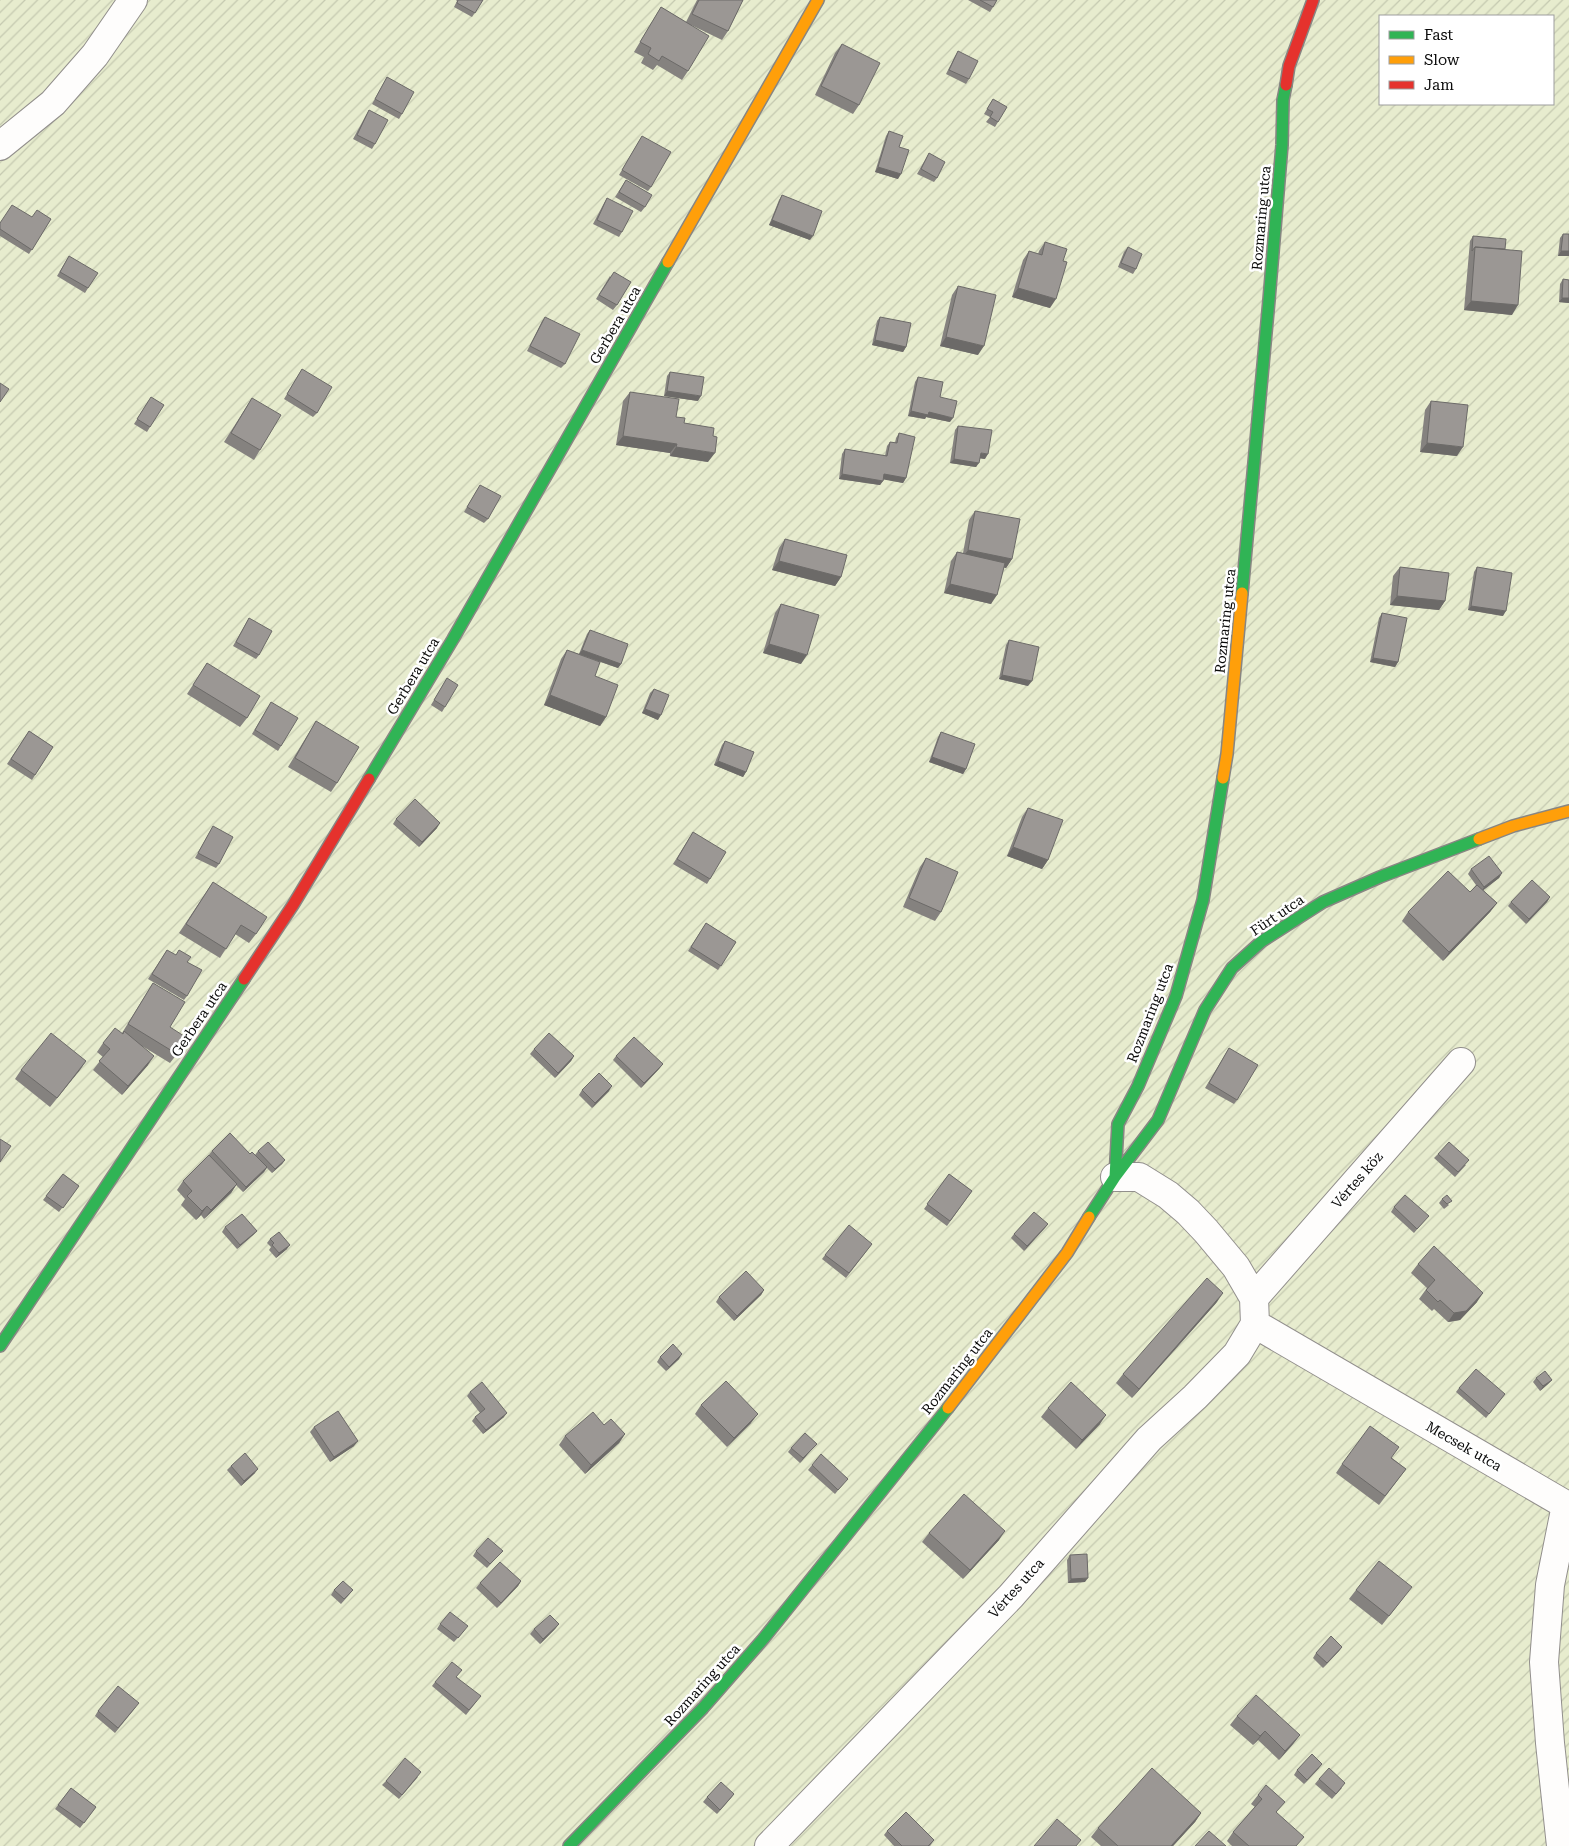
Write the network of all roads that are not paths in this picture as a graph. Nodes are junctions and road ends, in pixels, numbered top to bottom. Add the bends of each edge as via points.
1 (133, 0) edge
2 (818, 0) edge
3 (1313, 0) edge
4 (0, 146) edge
5 (1569, 811) edge
6 (1461, 1062) dead end
7 (1115, 1177) junction
8 (1254, 1311) junction
9 (0, 1346) edge
10 (1568, 1505) edge
11 (569, 1846) edge
12 (769, 1846) edge
13 (1561, 1846) edge

1 - 4 street via 96,55 53,103
2 - 9 street, Gerbera utca via 453,639 293,904
3 - 7 street, Rozmaring utca via 1289,66 1283,100 1269,300 1231,716 1203,900 1176,996 1138,1086 1118,1124
5 - 7 street, Fürt utca via 1513,826 1380,877 1323,902 1262,941 1232,968 1205,1010 1158,1120
6 - 8 street, Vértes köz
7 - 8 street, Mecsek utca via 1139,1177 1188,1212 1236,1267
7 - 11 street, Rozmaring utca via 1061,1261 764,1638 703,1708
8 - 10 street, Mecsek utca
8 - 12 street, Vértes utca via 1237,1354 1149,1439 1011,1596
10 - 13 street, Mecsek utca via 1550,1585 1544,1662

